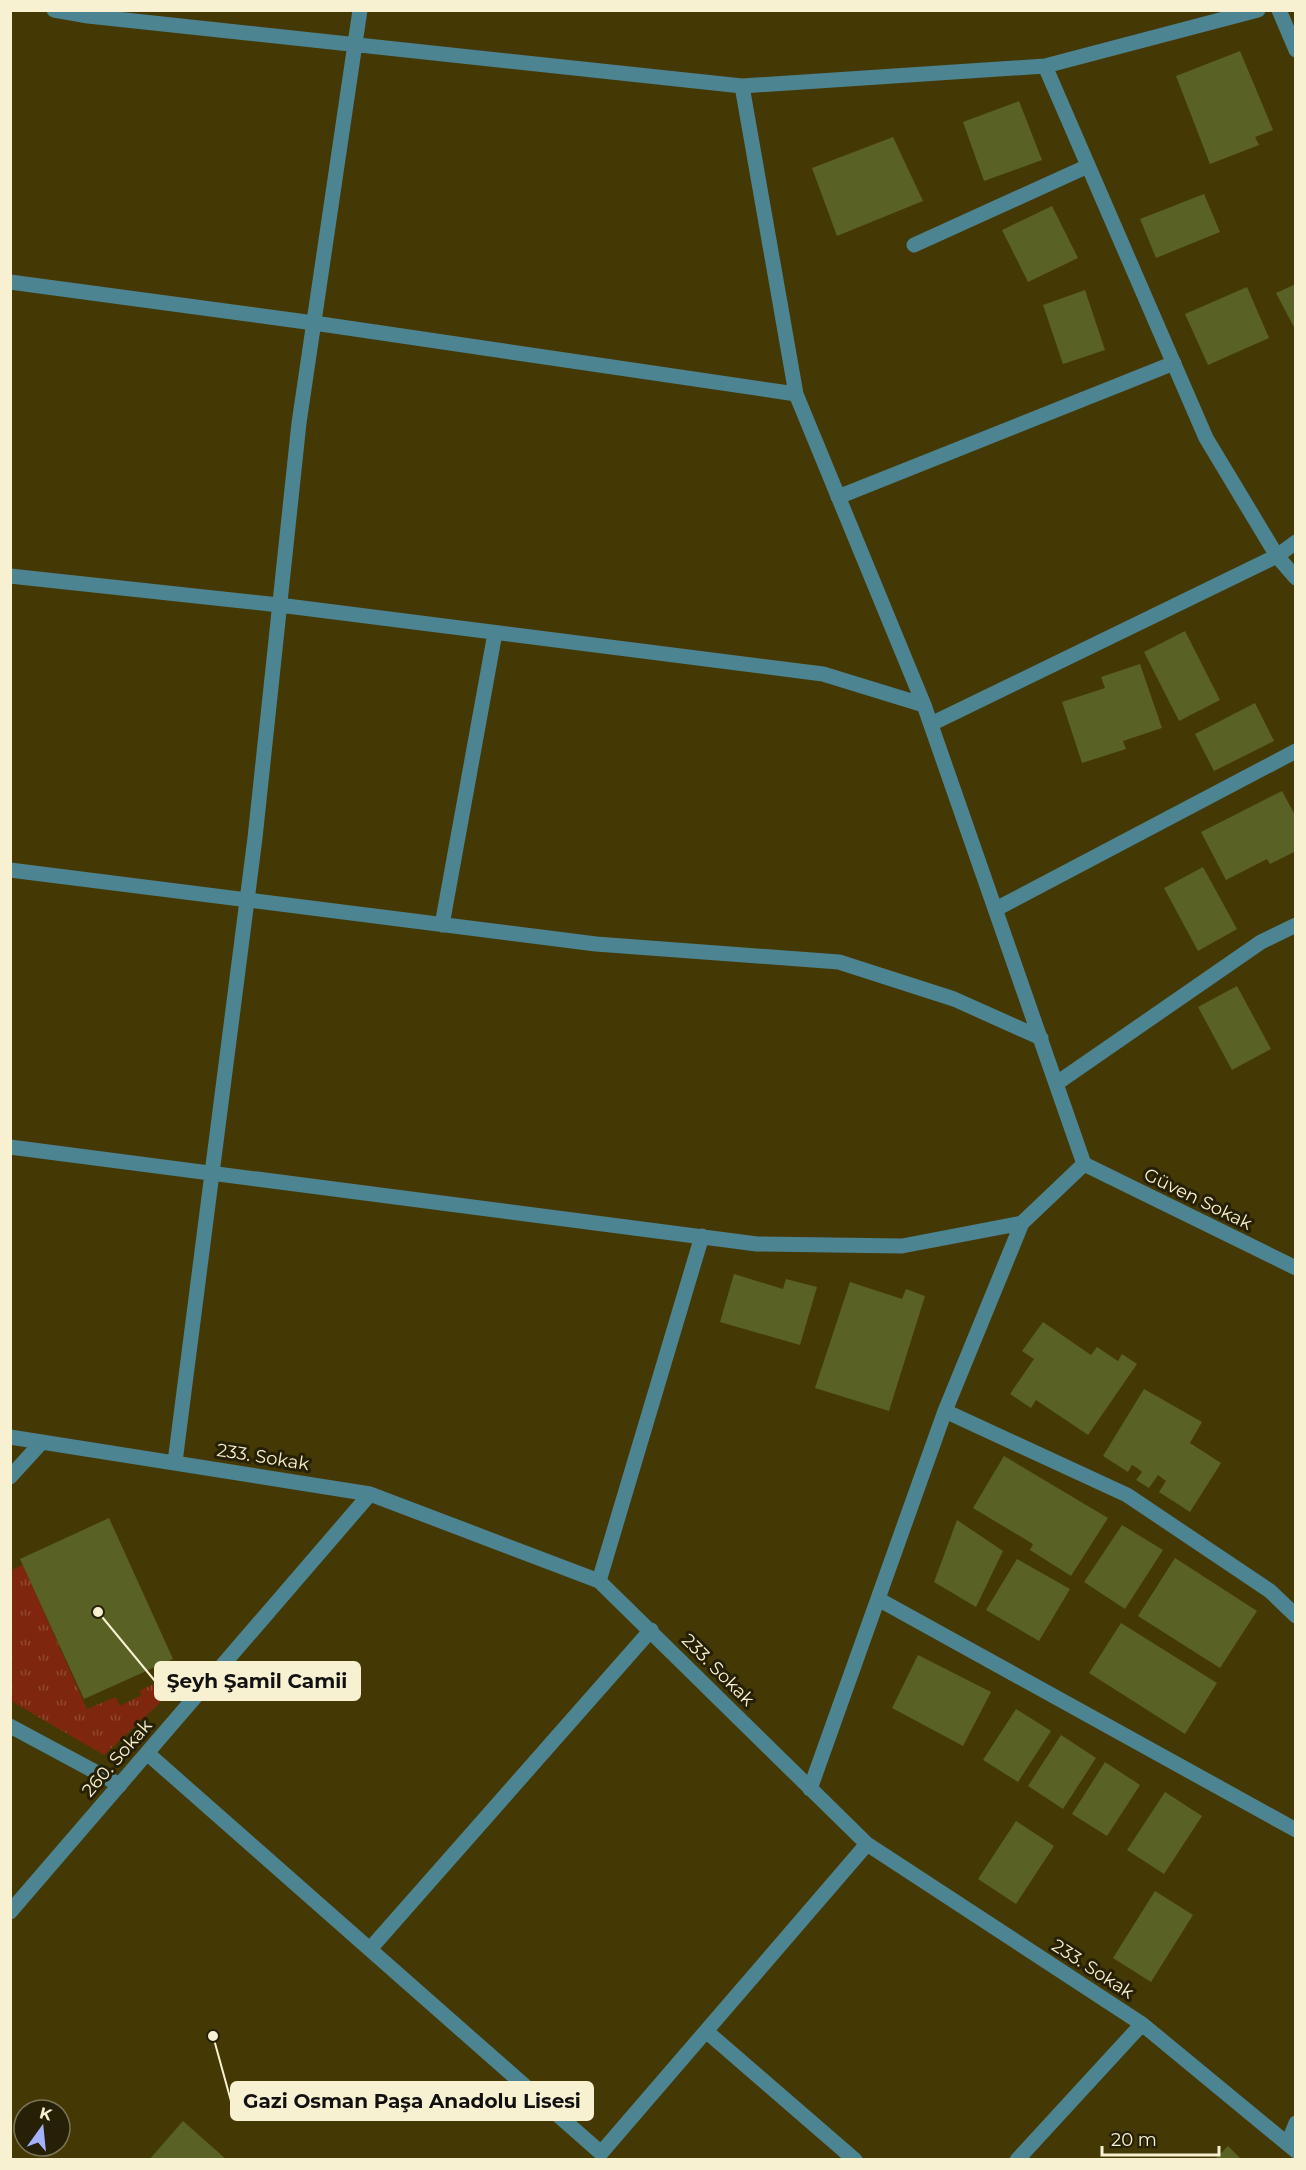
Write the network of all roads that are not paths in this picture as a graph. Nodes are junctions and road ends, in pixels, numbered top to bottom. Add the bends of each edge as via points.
1 (54, 10) edge
2 (360, 10) edge
3 (1258, 10) edge
4 (1279, 10) edge
5 (354, 45) junction
6 (1296, 50) edge
7 (1045, 66) junction
8 (742, 86) junction
9 (1088, 166) junction
10 (914, 245) dead end
11 (10, 282) edge
12 (314, 323) junction
13 (1174, 363) junction
14 (796, 394) junction
15 (838, 497) junction
16 (1296, 542) edge
17 (1277, 556) junction
18 (10, 576) edge
19 (1296, 578) edge
20 (279, 605) junction
21 (495, 633) junction
22 (924, 705) junction
23 (931, 724) junction
24 (1296, 751) edge
25 (10, 870) edge
26 (247, 900) junction
27 (996, 909) junction
28 (442, 924) junction
29 (1296, 925) edge
30 (1041, 1038) junction
31 (1057, 1083) junction
32 (10, 1147) edge
33 (1084, 1164) junction
34 (212, 1174) junction
35 (1022, 1223) junction
36 (702, 1236) junction
37 (1296, 1268) edge
38 (945, 1411) junction
39 (10, 1437) edge
40 (42, 1442) junction
41 (175, 1462) junction
42 (10, 1477) edge
43 (370, 1494) junction
44 (599, 1581) junction
45 (878, 1599) junction
46 (1296, 1616) edge
47 (651, 1630) junction
48 (10, 1726) edge
49 (147, 1753) junction
50 (120, 1785) junction
51 (810, 1789) junction
52 (1296, 1830) edge
53 (867, 1845) junction
54 (10, 1912) edge
55 (370, 1949) junction
56 (1142, 2024) junction
57 (706, 2031) junction
58 (1296, 2123) edge
59 (1292, 2147) edge
60 (598, 2156) edge
61 (855, 2160) edge
62 (1017, 2160) edge

1 - 5 street
2 - 5 street
3 - 7 street
4 - 6 street
5 - 8 street
5 - 12 street
7 - 8 street
7 - 9 street
8 - 14 street
9 - 10 street
9 - 13 street
11 - 12 street
12 - 14 street
12 - 20 street
13 - 15 street
13 - 17 street via 1206,438
14 - 15 street
15 - 22 street
16 - 17 street
17 - 19 street
17 - 23 street
18 - 20 street
20 - 21 street
20 - 26 street
21 - 22 street via 823,674
21 - 28 street
22 - 23 street
23 - 27 street
24 - 27 street
25 - 26 street
26 - 28 street
26 - 34 street
27 - 30 street
28 - 30 street via 596,944 839,962 954,999
29 - 31 street via 1261,942
30 - 31 street
31 - 33 street
32 - 34 street
33 - 35 street
33 - 37 street, Güven Sokak
34 - 36 street
34 - 41 street
35 - 36 street via 902,1246 757,1244
35 - 38 street
36 - 44 street
38 - 45 street
38 - 46 street via 1127,1495 1270,1592
39 - 40 street, 233. Sokak
40 - 41 street, 233. Sokak
40 - 42 street
41 - 43 street, 233. Sokak
43 - 44 street, 233. Sokak
43 - 49 street, 260. Sokak
44 - 47 street, 233. Sokak
45 - 51 street
45 - 52 street
47 - 51 street, 233. Sokak
47 - 55 street
48 - 50 street
49 - 50 street, 260. Sokak
49 - 55 street
50 - 54 street, 260. Sokak
51 - 53 street, 233. Sokak
53 - 56 street, 233. Sokak
53 - 57 street
55 - 60 street
56 - 59 street, 233. Sokak
56 - 62 street
57 - 60 street
57 - 61 street
58 - 59 street

